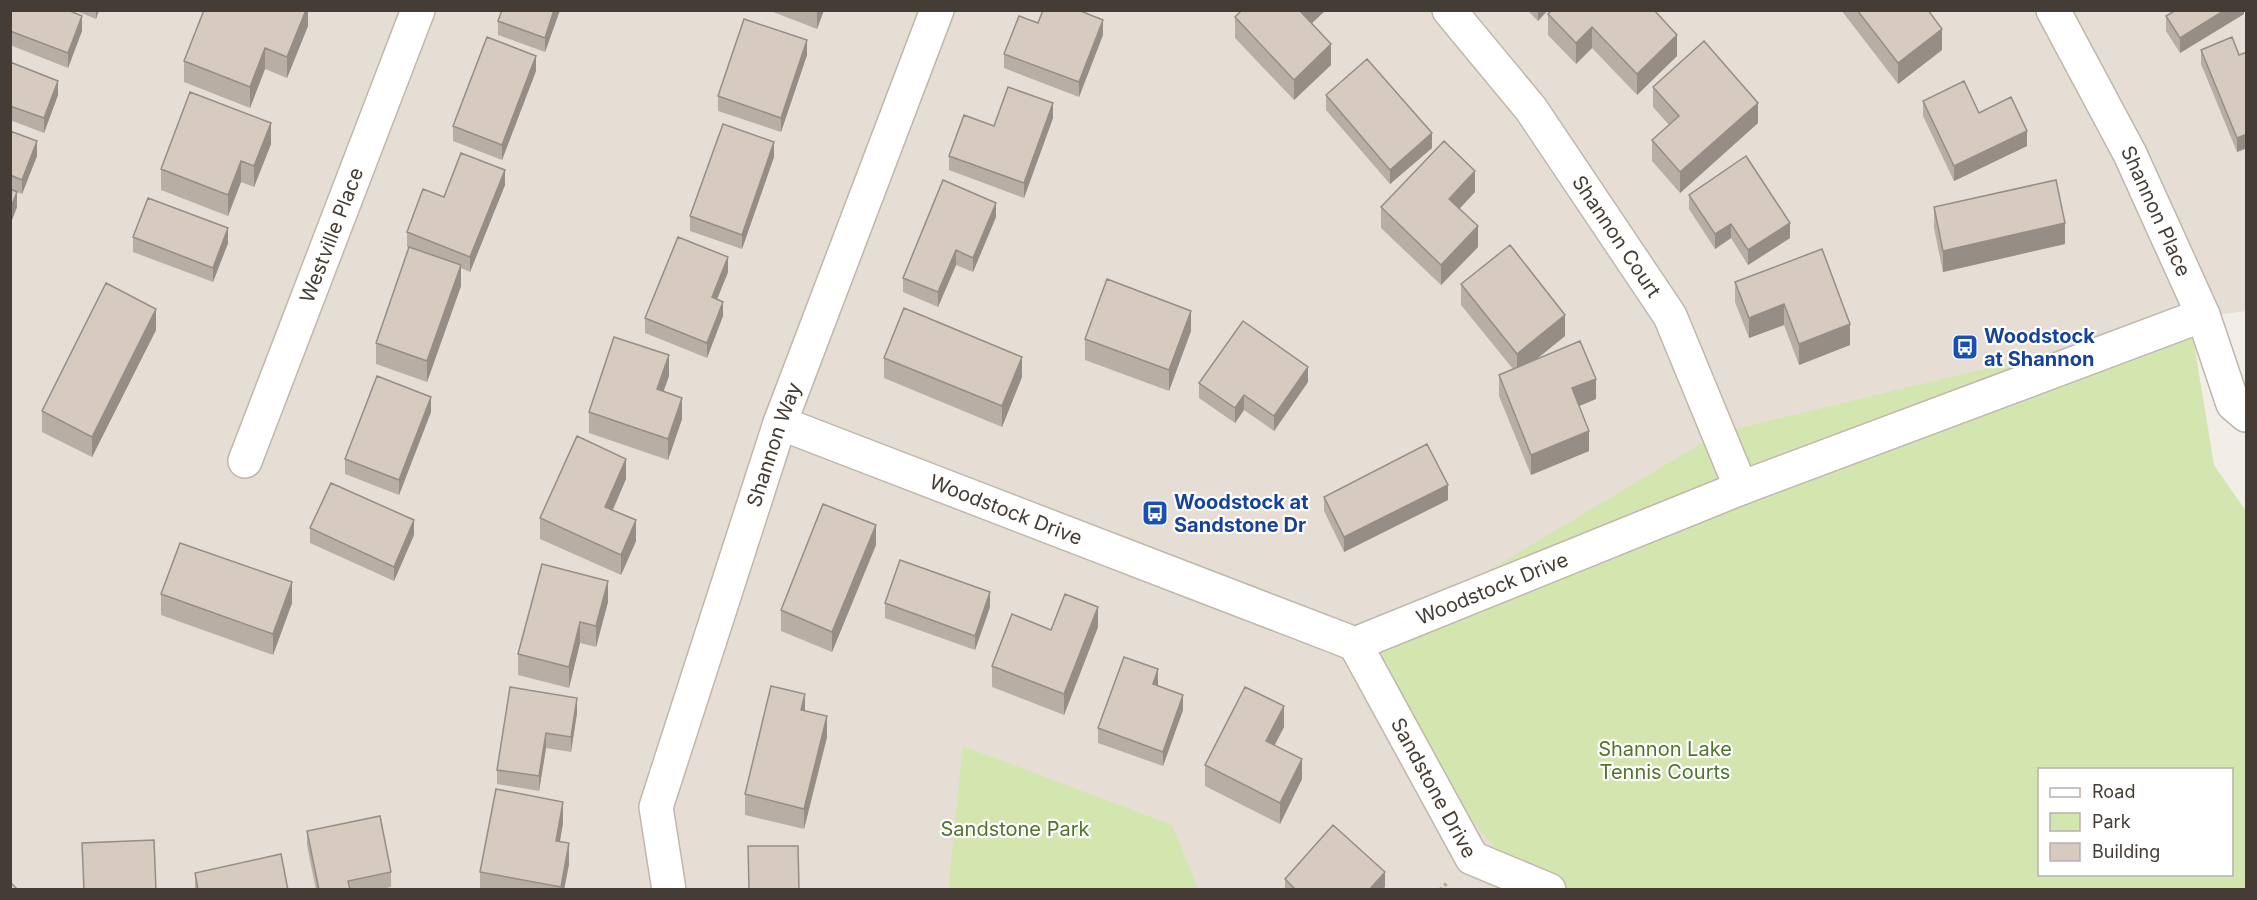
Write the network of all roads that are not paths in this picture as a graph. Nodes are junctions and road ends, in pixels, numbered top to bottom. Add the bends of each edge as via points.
1 (418, 10) edge
2 (938, 10) edge
3 (1449, 10) edge
4 (2053, 10) edge
5 (2203, 315) junction
6 (2247, 415) edge
7 (780, 423) junction
8 (245, 461) dead end
9 (1741, 488) junction
10 (1355, 644) junction
11 (669, 890) edge
12 (1549, 890) edge

1 - 8 street, Westville Place
2 - 7 street, Shannon Way
3 - 9 street, Shannon Court via 1531,109 1670,316
4 - 5 street, Shannon Place via 2130,154
5 - 6 street, Shannon Place via 2232,404
5 - 9 street, Woodstock Drive
7 - 10 street, Woodstock Drive
7 - 11 street, Shannon Way via 656,807
9 - 10 street, Woodstock Drive
10 - 12 street, Sandstone Drive via 1472,858

